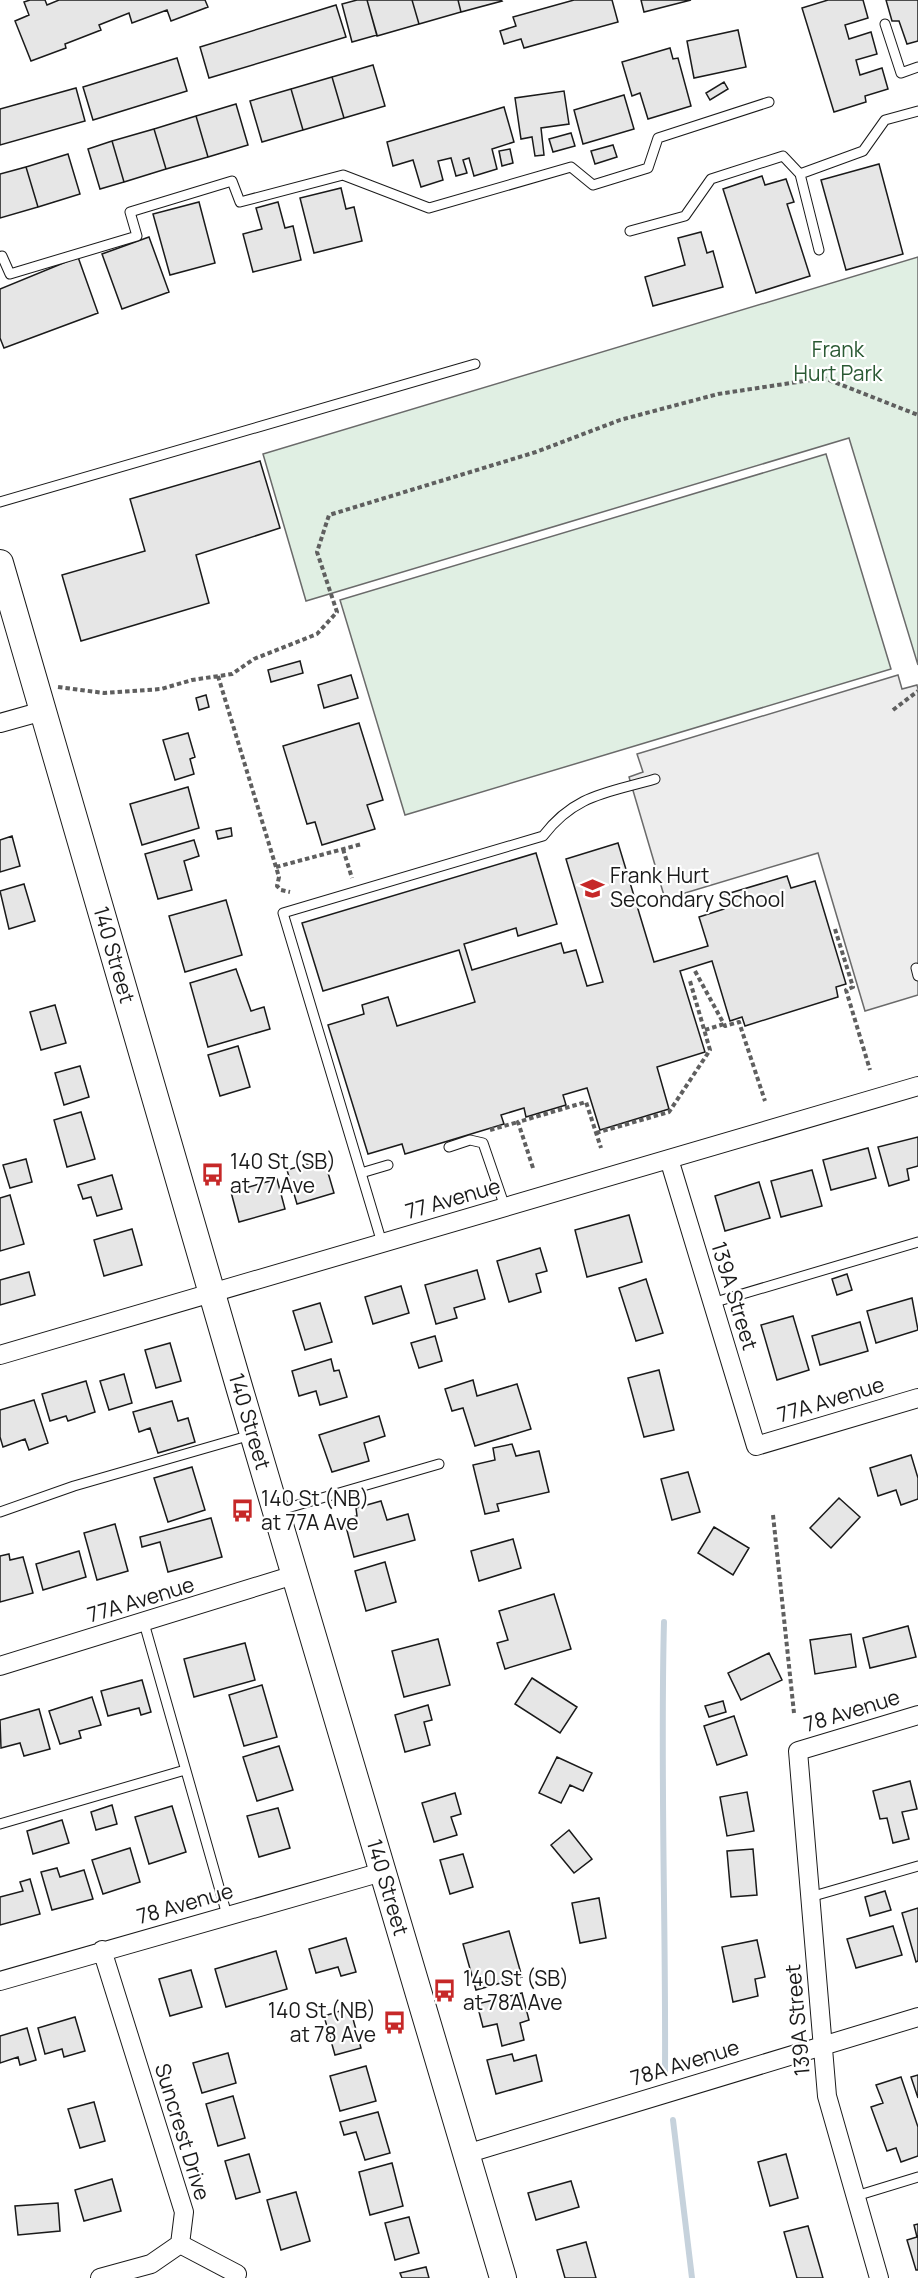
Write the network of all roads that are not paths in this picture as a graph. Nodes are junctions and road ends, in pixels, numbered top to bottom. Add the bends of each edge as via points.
1 (885, 24) dead end
2 (918, 67) edge
3 (769, 102) dead end
4 (918, 111) edge
5 (800, 174) junction
6 (630, 231) dead end
7 (819, 250) dead end
8 (0, 257) edge
9 (475, 364) dead end
10 (0, 502) edge
11 (0, 563) edge
12 (47, 700) junction
13 (0, 723) edge
14 (655, 779) dead end
15 (918, 1086) edge
16 (449, 1147) dead end
17 (669, 1159) junction
18 (388, 1165) dead end
19 (361, 1173) junction
20 (505, 1207) junction
21 (918, 1242) edge
22 (382, 1243) junction
23 (212, 1294) junction
24 (712, 1303) junction
25 (0, 1355) edge
26 (918, 1398) edge
27 (253, 1435) junction
28 (756, 1446) joint
29 (439, 1464) dead end
30 (0, 1512) edge
31 (276, 1512) junction
32 (294, 1575) junction
33 (144, 1623) junction
34 (0, 1666) edge
35 (918, 1715) edge
36 (798, 1750) joint
37 (185, 1770) junction
38 (0, 1824) edge
39 (918, 1866) edge
40 (382, 1872) junction
41 (810, 1898) junction
42 (227, 1915) junction
43 (102, 1950) junction
44 (0, 1981) edge
45 (918, 2017) edge
46 (822, 2045) junction
47 (466, 2154) junction
48 (918, 2177) edge
49 (856, 2196) junction
50 (180, 2244) junction
51 (237, 2274) dead end
52 (100, 2278) edge
53 (502, 2278) edge
54 (879, 2278) edge

1 - 2 lane via 901,73
3 - 8 lane via 658,138 648,168 593,185 571,167 429,208 343,175 240,202 232,181 130,212 137,236 10,274
4 - 5 lane via 885,120 863,151
5 - 6 lane via 783,156 711,179 685,216
5 - 7 lane
9 - 10 lane
11 - 12 main road, 140 Street
12 - 13 street
12 - 23 main road, 140 Street
14 - 19 lane via 578,801 554,820 543,836 283,914
15 - 17 street, 77 Avenue
16 - 20 lane via 470,1140 483,1143
17 - 20 street, 77 Avenue
17 - 24 street, 139A Street
18 - 19 lane
19 - 22 lane
20 - 22 street, 77 Avenue
21 - 24 lane
22 - 23 street, 77 Avenue
23 - 25 street, 77 Avenue
23 - 27 main road, 140 Street
24 - 28 street, 139A Street
26 - 28 street, 77A Avenue
27 - 30 lane via 74,1486
27 - 31 main road, 140 Street
29 - 31 lane
31 - 32 main road, 140 Street
32 - 33 street, 77A Avenue
32 - 40 main road, 140 Street
33 - 34 street, 77A Avenue
33 - 37 lane
35 - 36 street, 78 Avenue
36 - 41 street, 139A Street
37 - 38 lane
37 - 42 lane
39 - 41 lane
40 - 42 street, 78 Avenue
40 - 47 main road, 140 Street
41 - 46 street, 139A Street
42 - 43 street, 78 Avenue
43 - 44 street, 78 Avenue
43 - 50 street, Suncrest Drive via 184,2212
45 - 46 street, 78A Avenue
46 - 47 street, 78A Avenue
46 - 49 street, 139A Street via 827,2096
47 - 53 main road, 140 Street
48 - 49 lane
49 - 54 street, 139A Street
50 - 51 street
50 - 52 street via 151,2264

